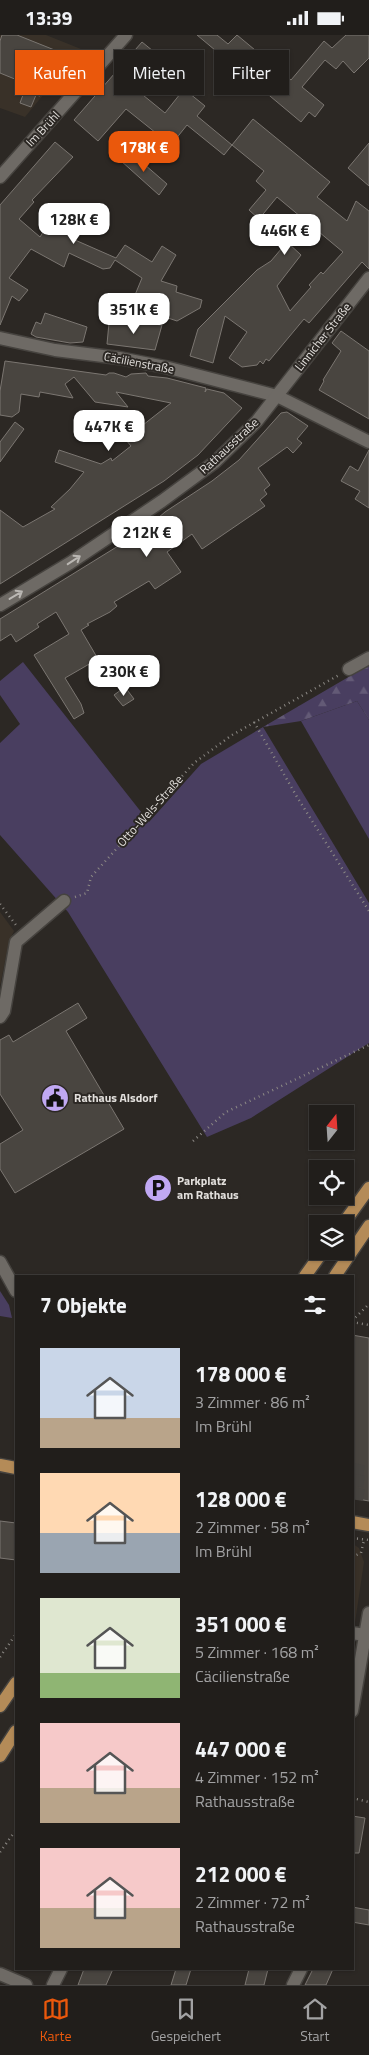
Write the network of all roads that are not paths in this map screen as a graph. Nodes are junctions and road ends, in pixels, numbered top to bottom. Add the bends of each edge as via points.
1 (126, 35) edge
2 (0, 177) edge
3 (369, 278) edge
4 (1, 340) edge
5 (277, 396) junction
6 (369, 442) edge
7 (0, 605) edge
8 (369, 658) edge
9 (349, 669) road end
10 (64, 901) road end
11 (0, 1017) edge
12 (369, 1188) edge
13 (350, 1215) edge
14 (369, 1226) edge
15 (317, 1260) edge
16 (0, 1262) edge
17 (307, 1275) edge
18 (336, 1275) edge
19 (15, 1289) edge
20 (354, 1522) edge
21 (369, 1525) edge
22 (369, 1613) edge
23 (359, 1634) edge
24 (15, 1684) edge
25 (354, 1689) edge
26 (0, 1706) edge
27 (15, 1732) edge
28 (0, 1755) edge
29 (60, 1970) edge
30 (301, 1970) edge
31 (0, 1974) edge
32 (26, 1985) edge
33 (53, 1985) edge
34 (293, 1985) edge

1 - 2 street, Im Brühl
3 - 5 street, Linnicher Straße
4 - 5 street, Cäcilienstraße via 165,367
5 - 6 street, Cäcilienstraße
7 -> 5 street, Rathausstraße via 78,558 215,462 257,421
8 - 9 street
10 - 11 street via 16,942 4,1011
12 - 13 main road
14 - 18 main road
15 - 17 main road
16 - 19 street
20 - 21 main road
22 - 23 street
23 - 25 street
24 - 26 main road
27 - 28 main road
29 - 33 street
30 - 34 street
31 - 32 street

